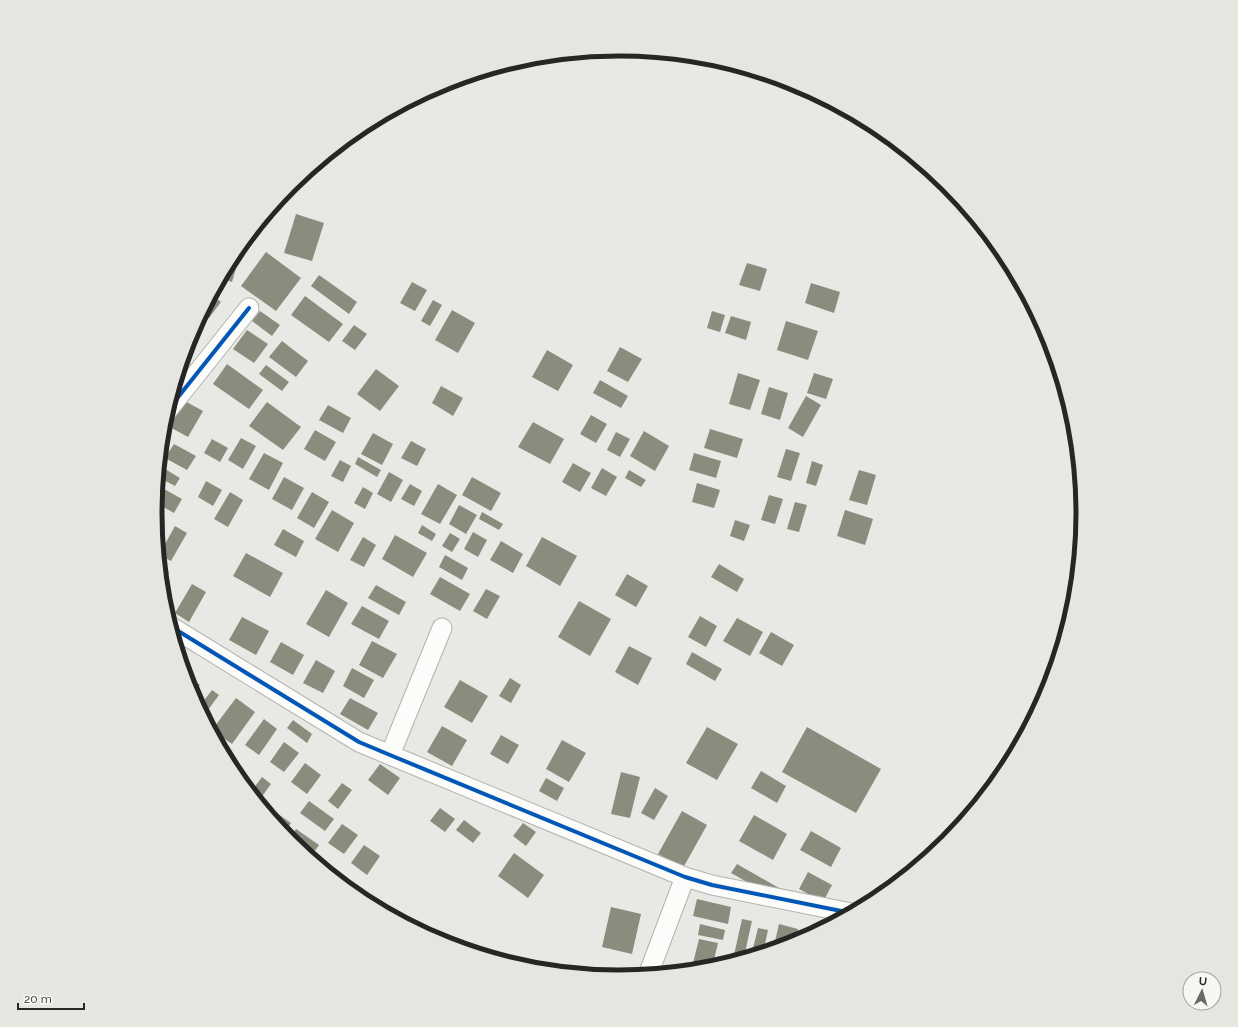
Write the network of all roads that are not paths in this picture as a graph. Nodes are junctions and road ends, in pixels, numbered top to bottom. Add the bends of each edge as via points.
1 (249, 308) dead end
2 (176, 400) edge
3 (442, 628) dead end
4 (177, 630) edge
5 (390, 755) junction
6 (685, 877) junction
7 (845, 912) edge
8 (650, 970) edge

1 - 2 street
3 - 5 street
4 - 5 street via 359,742
5 - 6 street
6 - 7 street via 712,885
6 - 8 street

